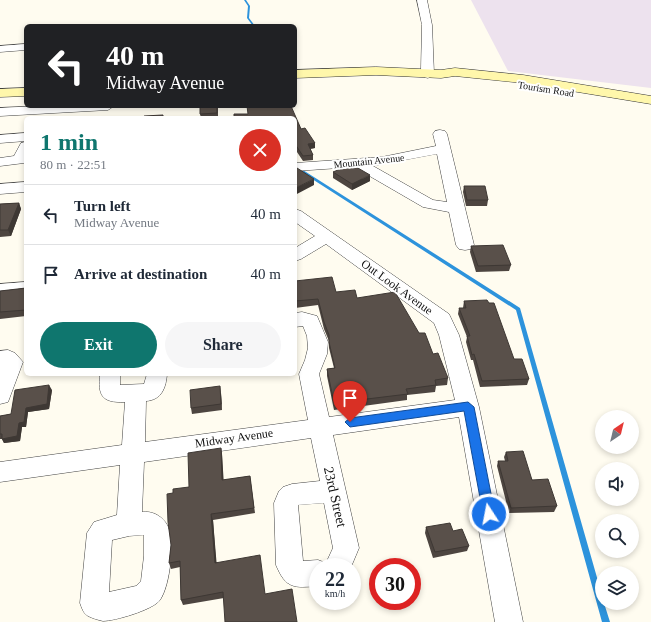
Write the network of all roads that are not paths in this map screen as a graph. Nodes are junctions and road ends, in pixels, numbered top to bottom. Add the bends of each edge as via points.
1 (422, 0) edge
2 (0, 49) edge
3 (24, 52) edge
4 (297, 74) edge
5 (435, 74) junction
6 (24, 85) edge
7 (0, 86) edge
8 (24, 92) edge
9 (0, 93) edge
10 (651, 100) edge
11 (651, 106) edge
12 (72, 108) edge
13 (0, 112) edge
14 (24, 138) edge
15 (0, 139) edge
16 (24, 150) edge
17 (357, 163) junction
18 (1, 164) edge
19 (297, 167) edge
20 (24, 187) edge
21 (0, 189) edge
22 (457, 208) junction
23 (297, 215) edge
24 (327, 236) junction
25 (464, 245) dead end
26 (297, 253) edge
27 (24, 288) edge
28 (0, 290) edge
29 (299, 320) edge
30 (0, 359) edge
31 (302, 373) edge
32 (110, 376) edge
33 (157, 376) edge
34 (136, 394) junction
35 (0, 396) edge
36 (468, 407) junction
37 (321, 426) junction
38 (132, 453) junction
39 (0, 472) edge
40 (333, 491) junction
41 (129, 524) dead end
42 (342, 558) edge
43 (309, 574) edge
44 (509, 622) edge

1 - 5 street via 427,13 426,64
2 - 3 street
4 - 5 main road, Tourism Road via 376,71
5 - 10 main road, Tourism Road via 455,72 522,79
5 - 11 main road, Tourism Road via 534,86
6 - 7 main road
8 - 9 main road
12 - 13 street
14 - 15 street
16 - 18 street via 19,160
17 - 19 street, Mountain Avenue
17 - 22 street via 429,204
17 - 22 street, Mountain Avenue via 407,157 441,141
20 - 21 street
22 - 25 street
23 - 24 street, Out Look Avenue
24 - 26 street
24 - 36 street, Out Look Avenue via 442,319 449,335
27 - 28 street
29 - 31 street via 310,321 319,350 317,358
30 - 35 street via 8,358 13,362
31 - 37 street, 23rd Street
32 - 34 street via 112,392
33 - 34 street via 154,388 150,392
34 - 38 street
36 - 37 street, Midway Avenue
36 - 44 street, Out Look Avenue
37 - 38 street, Midway Avenue
37 - 40 street, 23rd Street
38 - 39 street, Midway Avenue
38 - 41 street
40 - 42 street, 23rd Street via 346,548
40 - 43 street via 292,495 286,504 289,565 297,575

